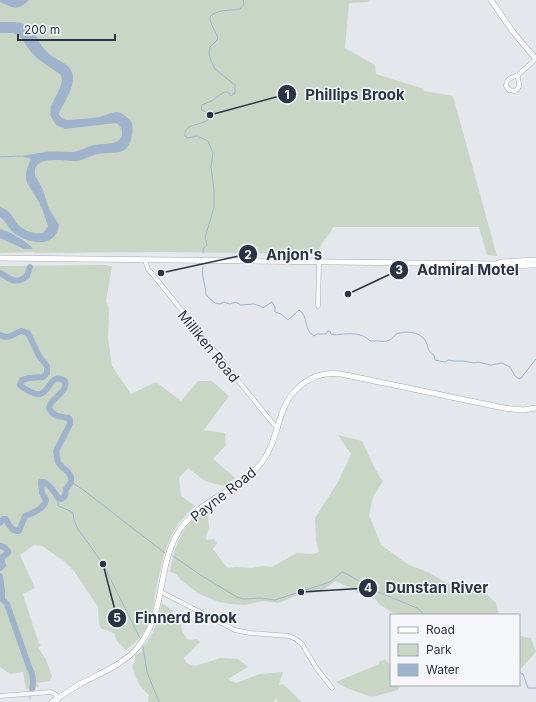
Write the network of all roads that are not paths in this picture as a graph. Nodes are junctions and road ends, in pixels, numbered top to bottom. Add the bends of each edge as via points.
1 (491, 0) edge
2 (536, 59) edge
3 (518, 75) dead end
4 (0, 258) edge
5 (145, 260) junction
6 (536, 260) edge
7 (319, 262) junction
8 (497, 264) junction
9 (536, 265) edge
10 (318, 306) dead end
11 (536, 408) edge
12 (278, 428) junction
13 (161, 592) junction
14 (332, 688) dead end
15 (0, 696) edge
16 (57, 700) edge
17 (52, 702) edge

1 - 2 main road
2 - 3 street
4 - 5 main road
5 - 7 main road
5 - 12 street, Milliken Road via 148,269
6 - 8 main road
7 - 8 main road
7 - 10 street
8 - 9 main road
11 - 12 main road, Payne Road via 512,409 344,374 328,374 310,379 293,392 284,406
12 - 13 main road, Payne Road via 270,450 257,468 204,505 182,527 169,553
13 - 14 street via 235,630 296,639
13 - 16 main road, Payne Road via 152,623 145,638 135,649 119,663
15 - 16 street via 49,692 55,694
16 - 17 main road, Payne Road

